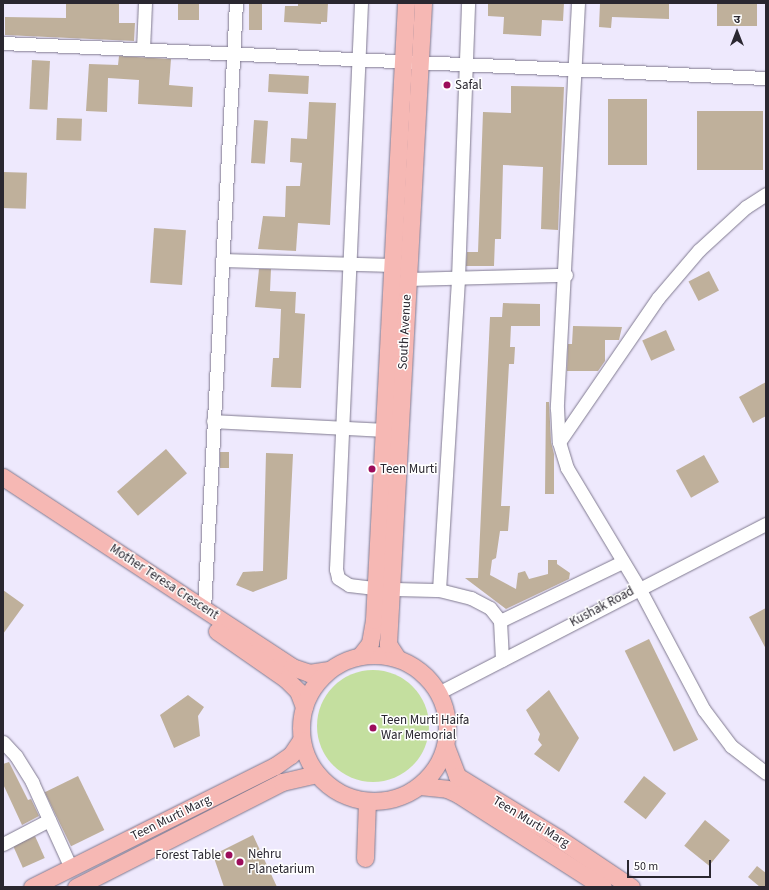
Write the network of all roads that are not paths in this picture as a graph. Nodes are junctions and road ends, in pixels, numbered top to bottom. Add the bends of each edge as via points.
1 (145, 3) edge
2 (236, 3) edge
3 (361, 3) edge
4 (406, 3) edge
5 (423, 3) edge
6 (468, 3) edge
7 (578, 3) edge
8 (3, 43) edge
9 (143, 49) junction
10 (233, 54) junction
11 (359, 60) junction
12 (403, 62) junction
13 (421, 63) junction
14 (465, 65) junction
15 (574, 71) junction
16 (766, 78) edge
17 (766, 194) edge
18 (222, 260) junction
19 (349, 265) junction
20 (393, 265) junction
21 (566, 275) junction
22 (408, 278) junction
23 (458, 278) junction
24 (214, 421) junction
25 (341, 429) junction
26 (384, 430) junction
27 (559, 442) junction
28 (3, 478) edge
29 (3, 491) edge
30 (766, 524) edge
31 (622, 562) junction
32 (383, 588) junction
33 (639, 588) junction
34 (439, 590) junction
35 (204, 609) junction
36 (500, 621) junction
37 (360, 656) junction
38 (397, 658) junction
39 (502, 660) junction
40 (329, 670) junction
41 (440, 692) junction
42 (304, 707) junction
43 (302, 740) junction
44 (3, 742) edge
45 (446, 747) junction
46 (766, 773) edge
47 (317, 774) junction
48 (420, 786) junction
49 (367, 801) junction
50 (49, 820) junction
51 (3, 844) edge
52 (365, 858) dead end
53 (71, 868) junction
54 (32, 887) edge
55 (76, 887) edge
56 (603, 887) edge
57 (631, 887) edge

1 - 9 street
2 - 10 street
3 - 11 street
4 - 12 main road, South Avenue
5 - 13 main road, South Avenue
6 - 14 street
7 - 15 street
8 - 9 street
9 - 10 street
10 - 11 street
10 - 18 street
11 - 12 street
11 - 19 street
12 - 13 street
12 - 20 main road, South Avenue
13 - 14 street
13 - 22 main road, South Avenue
14 - 15 street
14 - 23 street
15 - 16 street
15 - 21 street
17 - 27 street via 746,207 699,250 658,298
18 - 19 street
18 - 24 street
19 - 20 street
19 - 25 street
20 - 26 main road, South Avenue
21 - 23 street
21 - 27 street via 557,408
22 - 23 street
22 - 32 main road, South Avenue
23 - 34 street
24 - 25 street
24 - 35 street
25 - 26 street
25 - 32 street via 336,569 338,578 349,585
26 - 32 main road, South Avenue
27 - 31 street via 567,468
28 - 35 main road, Mother Teresa Crescent
29 - 42 main road, Mother Teresa Crescent via 266,664 298,690
30 - 33 street, Kushak Road
31 - 33 street
31 - 36 street
32 - 34 street
32 - 37 main road, South Avenue via 370,643
32 - 38 main road, South Avenue via 388,644
33 - 39 street, Kushak Road
33 - 46 street via 704,710 731,746
34 - 36 street via 471,598 483,604 490,608
35 - 40 main road, Mother Teresa Crescent via 292,667 310,673
36 - 39 street
37 - 38 main road via 378,654
37 - 40 main road via 344,661
38 - 41 main road via 424,673
39 - 41 street, Kushak Road
40 - 42 main road via 313,686
41 - 45 main road via 448,719
42 - 43 main road
43 - 47 main road via 305,752
43 - 53 main road, Teen Murti Marg via 290,755 275,766
44 - 50 street via 16,756 32,782
45 - 48 main road via 436,769
45 - 57 main road, Teen Murti Marg via 457,776 558,838
47 - 49 main road via 331,787 348,797
47 - 55 main road, Teen Murti Marg via 282,782
48 - 49 main road via 392,799
48 - 56 main road, Teen Murti Marg via 447,789 458,794
49 - 52 main road
50 - 51 street
50 - 53 street
53 - 54 main road, Teen Murti Marg

